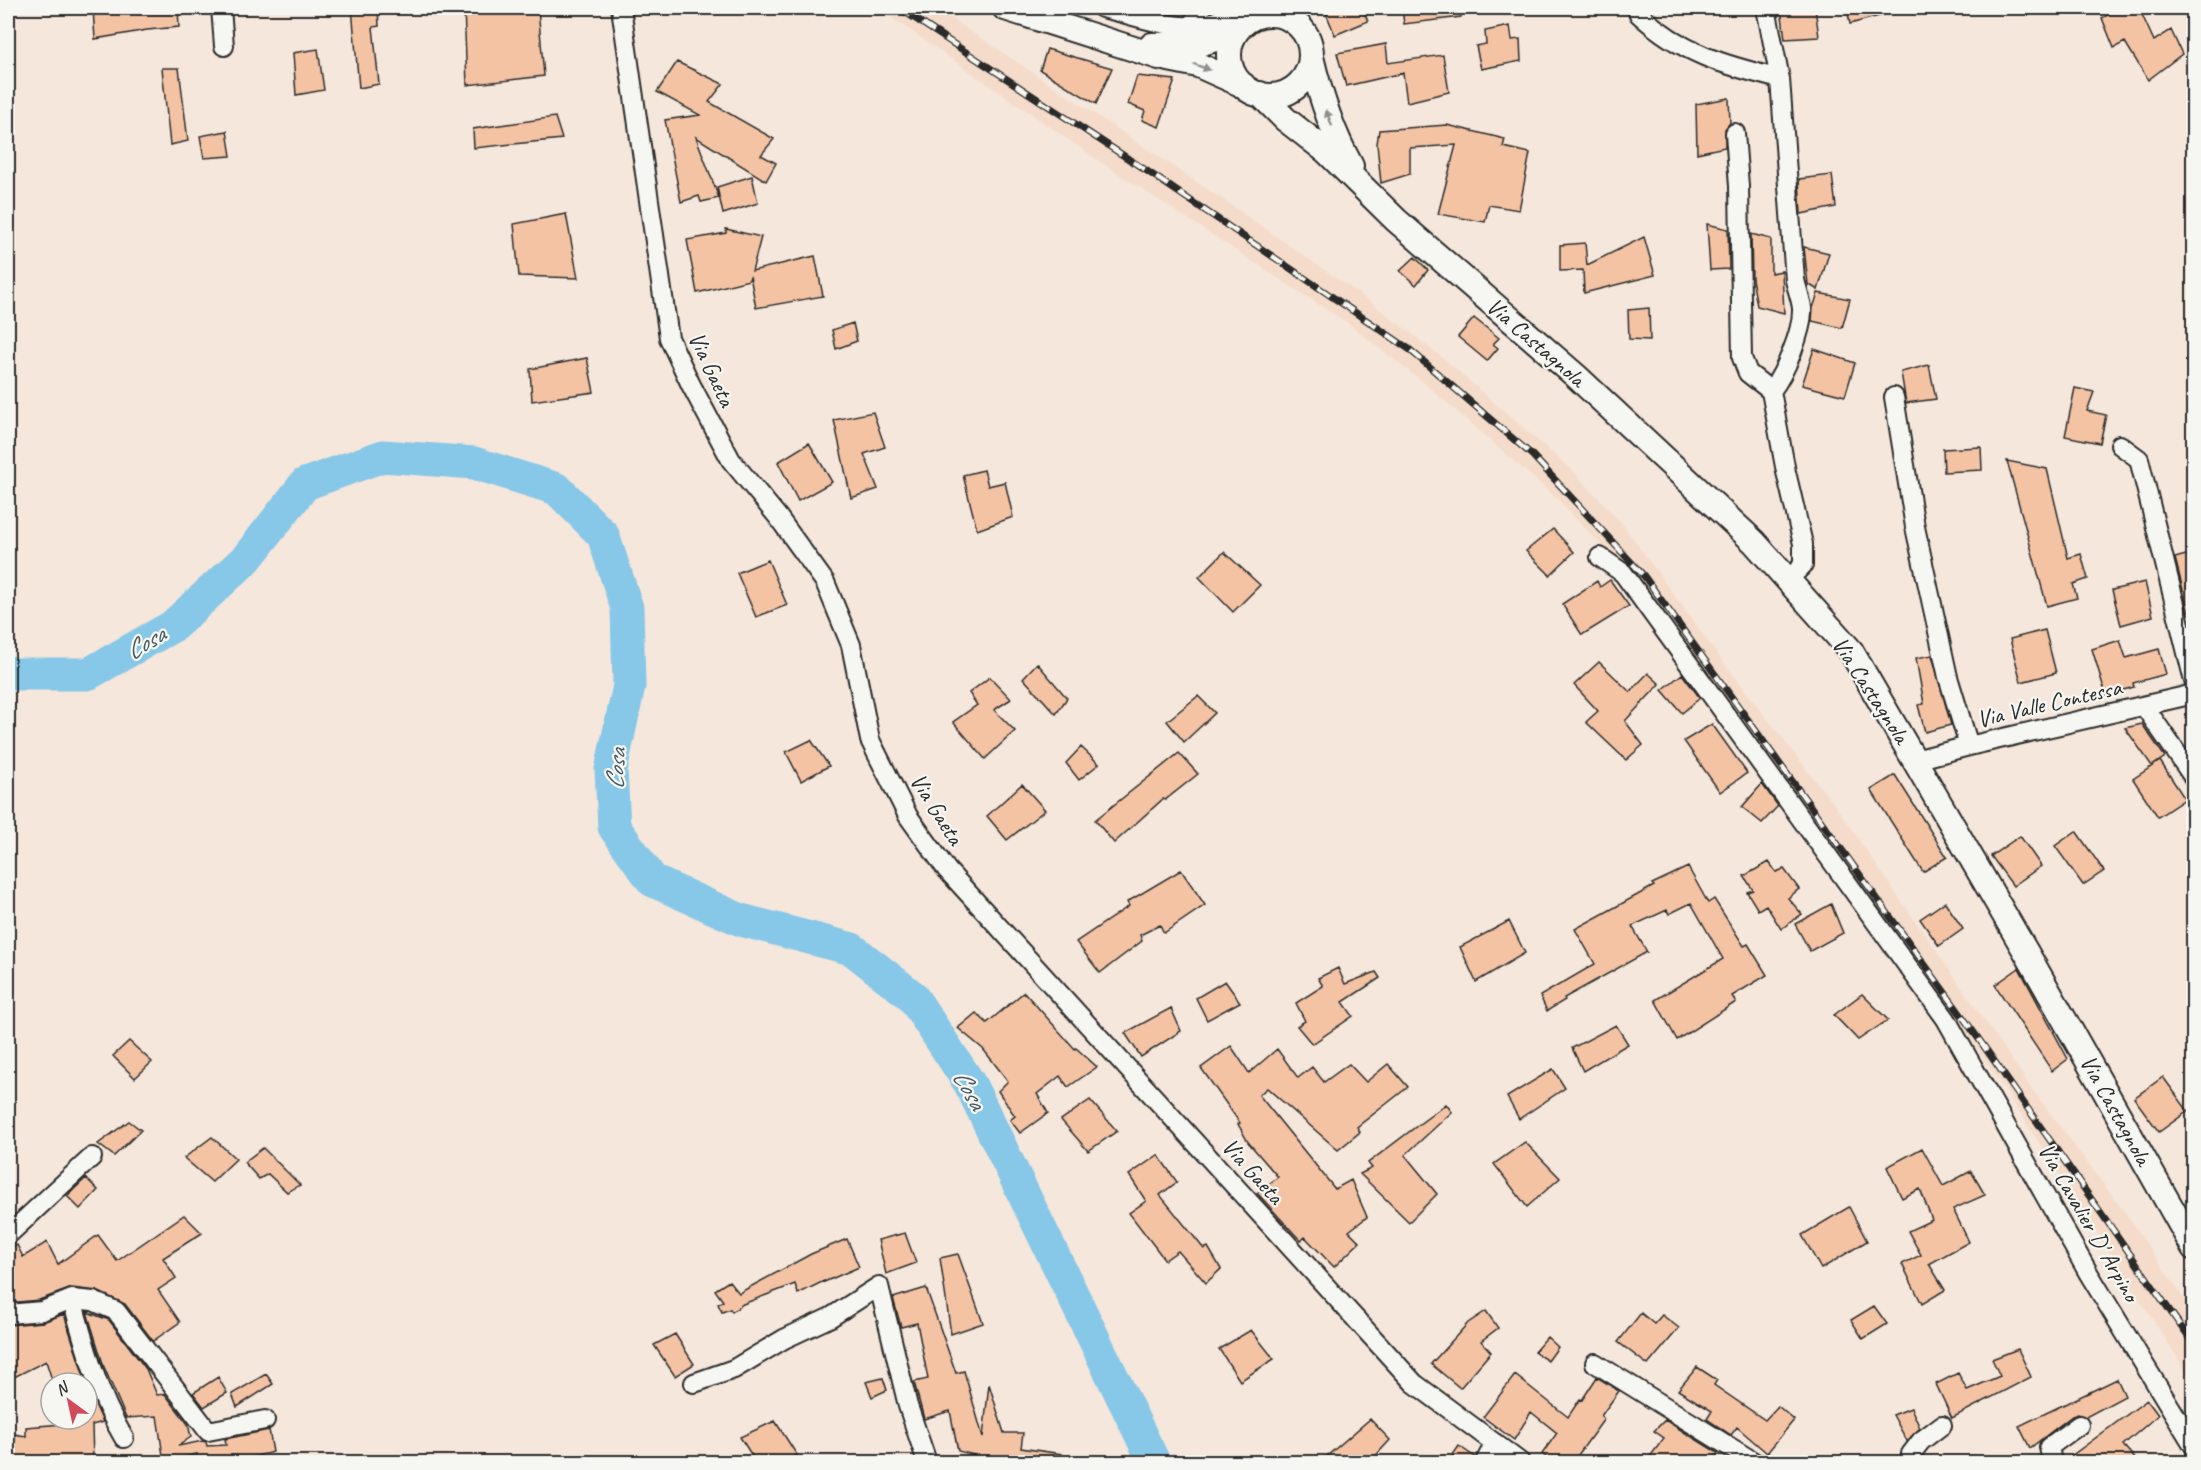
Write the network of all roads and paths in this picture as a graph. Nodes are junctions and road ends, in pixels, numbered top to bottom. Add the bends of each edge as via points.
1 (221, 8) edge
2 (621, 8) edge
3 (1005, 8) edge
4 (1102, 8) edge
5 (1201, 8) edge
6 (1637, 8) edge
7 (1766, 8) edge
8 (1145, 12) edge
9 (1290, 15) edge
10 (1244, 17) edge
11 (1191, 27) junction
12 (1126, 45) junction
13 (224, 46) dead end
14 (1311, 57) junction
15 (1780, 79) junction
16 (1251, 89) junction
17 (1735, 133) dead end
18 (1363, 189) junction
19 (1771, 391) junction
20 (1894, 396) dead end
21 (2120, 445) dead end
22 (1600, 557) dead end
23 (1788, 580) junction
24 (2193, 681) edge
25 (2193, 694) edge
26 (2144, 705) junction
27 (1969, 746) junction
28 (1915, 760) junction
29 (2193, 778) edge
30 (92, 1157) dead end
31 (8, 1235) edge
32 (2193, 1248) edge
33 (72, 1299) junction
34 (8, 1314) edge
35 (1595, 1363) dead end
36 (694, 1383) dead end
37 (265, 1420) dead end
38 (1942, 1425) dead end
39 (2079, 1425) dead end
40 (124, 1438) dead end
41 (1495, 1443) junction
42 (2193, 1446) edge
43 (927, 1462) edge
44 (1485, 1462) edge
45 (1520, 1462) edge
46 (1755, 1462) edge
47 (1914, 1462) edge
48 (2052, 1462) edge

1 - 13 street
2 - 41 street, Via Gaeta via 669,338 731,460 825,582 851,645 870,740 908,816 947,870 1414,1383
3 - 12 main road
4 - 8 street
5 - 11 street
6 - 15 street via 1654,28 1676,44 1728,66
7 - 15 street
8 - 11 street via 1182,28
9 - 10 main road
9 - 14 main road via 1305,32
10 - 11 street
10 - 12 main road via 1199,44
10 - 16 main road via 1229,55 1231,66
12 -> 16 main road via 1159,57 1198,64
14 - 16 main road via 1303,79 1283,93 1272,95
18 -> 14 main road via 1337,140
15 - 19 street via 1795,280 1802,309 1791,355
16 - 18 main road, Via Castagnola via 1326,151
17 - 19 street via 1742,358 1748,373
18 - 23 main road, Via Castagnola via 1576,376 1754,542
19 - 23 street via 1803,544 1803,565
20 - 27 street via 1915,527 1948,677
21 - 24 street via 2139,459
22 - 42 street, Via Cavalier D' Arpino via 1623,573 1946,1020 2089,1274
23 - 28 main road, Via Castagnola via 1851,651
25 - 26 street, Via Valle Contessa
26 - 27 street, Via Valle Contessa
26 - 29 street
27 - 28 street, Via Valle Contessa
28 - 32 main road, Via Castagnola
30 - 31 street
33 - 34 street via 42,1311
33 - 37 street via 93,1301 116,1311 208,1431
33 - 40 street via 90,1365
35 - 46 street
36 - 43 street via 734,1369 831,1317 879,1286 908,1406
38 - 47 street via 1911,1454
39 - 48 street via 2049,1447
41 - 44 street
41 - 45 street, Via Gaeta

